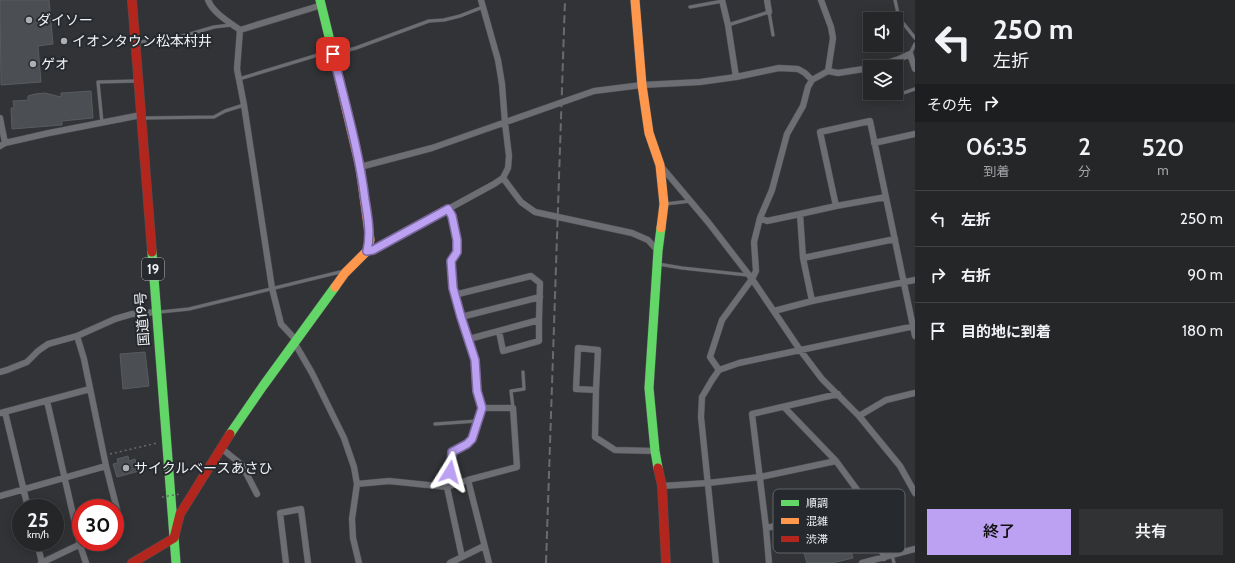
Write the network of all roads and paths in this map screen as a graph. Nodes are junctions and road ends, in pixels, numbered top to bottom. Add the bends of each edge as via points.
1 (132, 0) edge
2 (208, 0) edge
3 (481, 0) edge
4 (635, 0) edge
5 (767, 0) edge
6 (822, 0) edge
7 (895, 0) edge
8 (723, 1) edge
9 (321, 3) edge
10 (483, 7) junction
11 (690, 7) dead end
12 (769, 12) junction
13 (233, 25) junction
14 (728, 25) junction
15 (240, 30) junction
16 (773, 35) dead end
17 (915, 38) edge
18 (135, 42) junction
19 (915, 44) edge
20 (333, 52) junction
21 (910, 54) junction
22 (896, 60) edge
23 (863, 69) edge
24 (915, 69) edge
25 (828, 71) junction
26 (736, 77) junction
27 (239, 79) junction
28 (812, 80) junction
29 (138, 81) junction
30 (642, 85) junction
31 (915, 89) edge
32 (903, 93) edge
33 (244, 105) junction
34 (141, 116) junction
35 (0, 118) edge
36 (102, 123) junction
37 (505, 123) junction
38 (915, 134) edge
39 (874, 143) junction
40 (3, 144) edge
41 (660, 165) junction
42 (360, 167) junction
43 (503, 178) junction
44 (886, 197) junction
45 (691, 201) junction
46 (664, 204) junction
47 (836, 206) junction
48 (448, 209) junction
49 (800, 214) junction
50 (760, 218) junction
51 (895, 239) junction
52 (367, 251) junction
53 (658, 251) junction
54 (803, 258) junction
55 (657, 263) junction
56 (345, 273) junction
57 (751, 277) junction
58 (915, 280) edge
59 (904, 283) junction
60 (272, 288) junction
61 (454, 295) junction
62 (540, 297) junction
63 (812, 301) junction
64 (774, 311) junction
65 (156, 312) junction
66 (461, 317) junction
67 (539, 320) junction
68 (914, 326) edge
69 (499, 331) junction
70 (77, 336) junction
71 (915, 336) edge
72 (469, 339) junction
73 (295, 341) junction
74 (800, 350) junction
75 (719, 370) junction
76 (0, 372) edge
77 (523, 372) dead end
78 (90, 389) junction
79 (596, 390) junction
80 (915, 393) edge
81 (838, 394) junction
82 (47, 401) junction
83 (784, 407) junction
84 (482, 408) junction
85 (513, 408) junction
86 (3, 412) edge
87 (859, 416) junction
88 (477, 421) junction
89 (435, 424) dead end
90 (161, 442) dead end
91 (221, 448) junction
92 (656, 451) junction
93 (104, 456) junction
94 (836, 461) junction
95 (106, 466) junction
96 (760, 477) junction
97 (64, 478) junction
98 (468, 480) junction
99 (708, 483) junction
100 (357, 484) junction
101 (662, 486) junction
102 (448, 487) junction
103 (857, 489) edge
104 (23, 490) junction
105 (915, 493) edge
106 (180, 494) dead end
107 (257, 494) dead end
108 (0, 496) edge
109 (162, 497) dead end
110 (26, 499) edge
111 (114, 499) edge
112 (72, 507) edge
113 (773, 527) edge
114 (766, 528) junction
115 (174, 538) junction
116 (484, 546) junction
117 (72, 548) edge
118 (915, 549) edge
119 (39, 551) edge
120 (84, 551) edge
121 (905, 552) edge
122 (883, 553) edge
123 (900, 553) edge
124 (892, 555) junction
125 (462, 557) junction
126 (884, 558) junction
127 (41, 563) edge
128 (86, 563) edge
129 (132, 563) edge
130 (176, 563) edge
131 (286, 563) edge
132 (308, 563) edge
133 (359, 563) edge
134 (450, 563) edge
135 (489, 563) edge
136 (666, 563) edge
137 (716, 563) edge
138 (769, 563) edge
139 (862, 563) edge
140 (894, 563) edge

1 - 18 main road, 国道19号 / 19
2 - 13 street via 216,12
3 - 10 street
4 - 30 main road
5 - 12 street
6 - 25 street via 833,38
7 - 17 lane via 899,18
8 - 11 lane
8 - 14 street
9 - 15 street
9 - 20 main road
10 - 20 lane via 460,16 429,21 356,48
10 - 37 street via 498,60
12 - 14 lane
12 - 16 lane
13 - 15 street
13 - 18 lane via 214,27 176,38
14 - 26 street
15 - 27 street via 237,70
18 - 29 main road, 国道19号 / 19
19 - 21 lane
20 - 27 lane
20 - 42 main road
21 - 22 street
21 - 24 street
23 - 25 street
25 - 28 street
26 - 28 street via 779,68 798,69
26 - 30 street
27 - 33 street
28 - 50 street via 788,134 772,190
29 - 34 main road, 国道19号 / 19
29 - 36 lane via 98,82
30 - 37 street via 594,91
30 - 41 main road via 649,133
31 - 32 lane
33 - 34 lane via 214,117
33 - 60 street
34 - 36 street
34 - 65 main road, 国道19号 / 19
35 - 40 street
36 - 40 street via 49,132
37 - 42 street via 432,148
37 - 43 street via 509,156 508,168
38 - 39 street
39 - 44 street
39 - 47 street via 870,121 820,132
41 - 45 street
41 - 46 main road
42 - 52 main road via 369,228 370,240
43 - 48 street
43 - 53 street via 521,202 535,212 632,233 648,240
44 - 47 street
44 - 51 street
45 - 46 lane
45 - 57 street
46 - 53 main road
47 - 49 street
48 - 52 street
48 - 61 street via 457,240 457,252 451,261
49 - 50 street via 766,220
49 - 54 street
50 - 57 street via 754,242 756,271
51 - 54 street
51 - 59 street
52 - 56 main road
53 - 55 main road
54 - 63 street
55 - 57 lane
55 - 92 main road via 649,388
56 - 60 lane
56 - 73 main road
57 - 64 street
57 - 75 street via 722,320 710,357
58 - 59 street
59 - 63 street
59 - 68 street
60 - 65 lane via 189,309
60 - 73 street via 281,324
61 - 62 street via 532,276 540,282
61 - 66 street
62 - 66 street
62 - 67 street
63 - 64 street
64 - 74 street
65 - 70 street via 132,314 115,319
65 - 115 main road, 国道19号 / 19
66 - 72 street
67 - 69 street
67 - 69 street via 538,341 503,351
68 - 71 street
68 - 74 street
69 - 72 street
70 - 76 street via 48,344 27,362
70 - 78 street
72 - 84 street via 475,360 477,391
73 - 91 main road
73 - 100 street via 344,438
74 - 75 street via 739,363
74 - 81 street via 822,379
75 - 99 street via 702,397 700,417
77 - 85 lane via 524,389 512,391
78 - 82 street
78 - 93 street
79 - 79 street via 598,350 578,348 576,390
79 - 92 street via 596,437 615,450
80 - 87 street via 886,400
81 - 83 street
81 - 87 street
82 - 86 street
82 - 97 street
83 - 94 street
83 - 96 street via 752,414
84 - 85 street
84 - 88 street
85 - 98 street via 517,467
86 - 104 street
87 - 105 street via 900,466
88 - 89 lane
88 - 102 street via 472,439 452,452
90 - 93 path
91 - 107 street via 242,465
91 - 115 main road via 180,514
92 - 101 main road
93 - 95 street
94 - 96 street
94 - 103 street
95 - 97 street
95 - 111 street
96 - 99 street
96 - 114 street
97 - 104 street
97 - 112 street
98 - 102 street
98 - 116 street
99 - 101 street
99 - 137 street
100 - 102 street via 389,481
100 - 133 street via 352,519
101 - 136 main road
102 - 125 street
104 - 108 street
104 - 110 street
106 - 109 path, bridge
113 - 114 street
114 - 138 street
115 - 129 main road
115 - 130 main road, 国道19号 / 19
116 - 125 street
116 - 135 street
117 - 127 street
118 - 121 street
119 - 127 street
120 - 128 street
122 - 126 street
123 - 124 street
124 - 126 street
124 - 140 lane
125 - 134 street
126 - 139 street
131 - 132 street via 280,513 301,509

